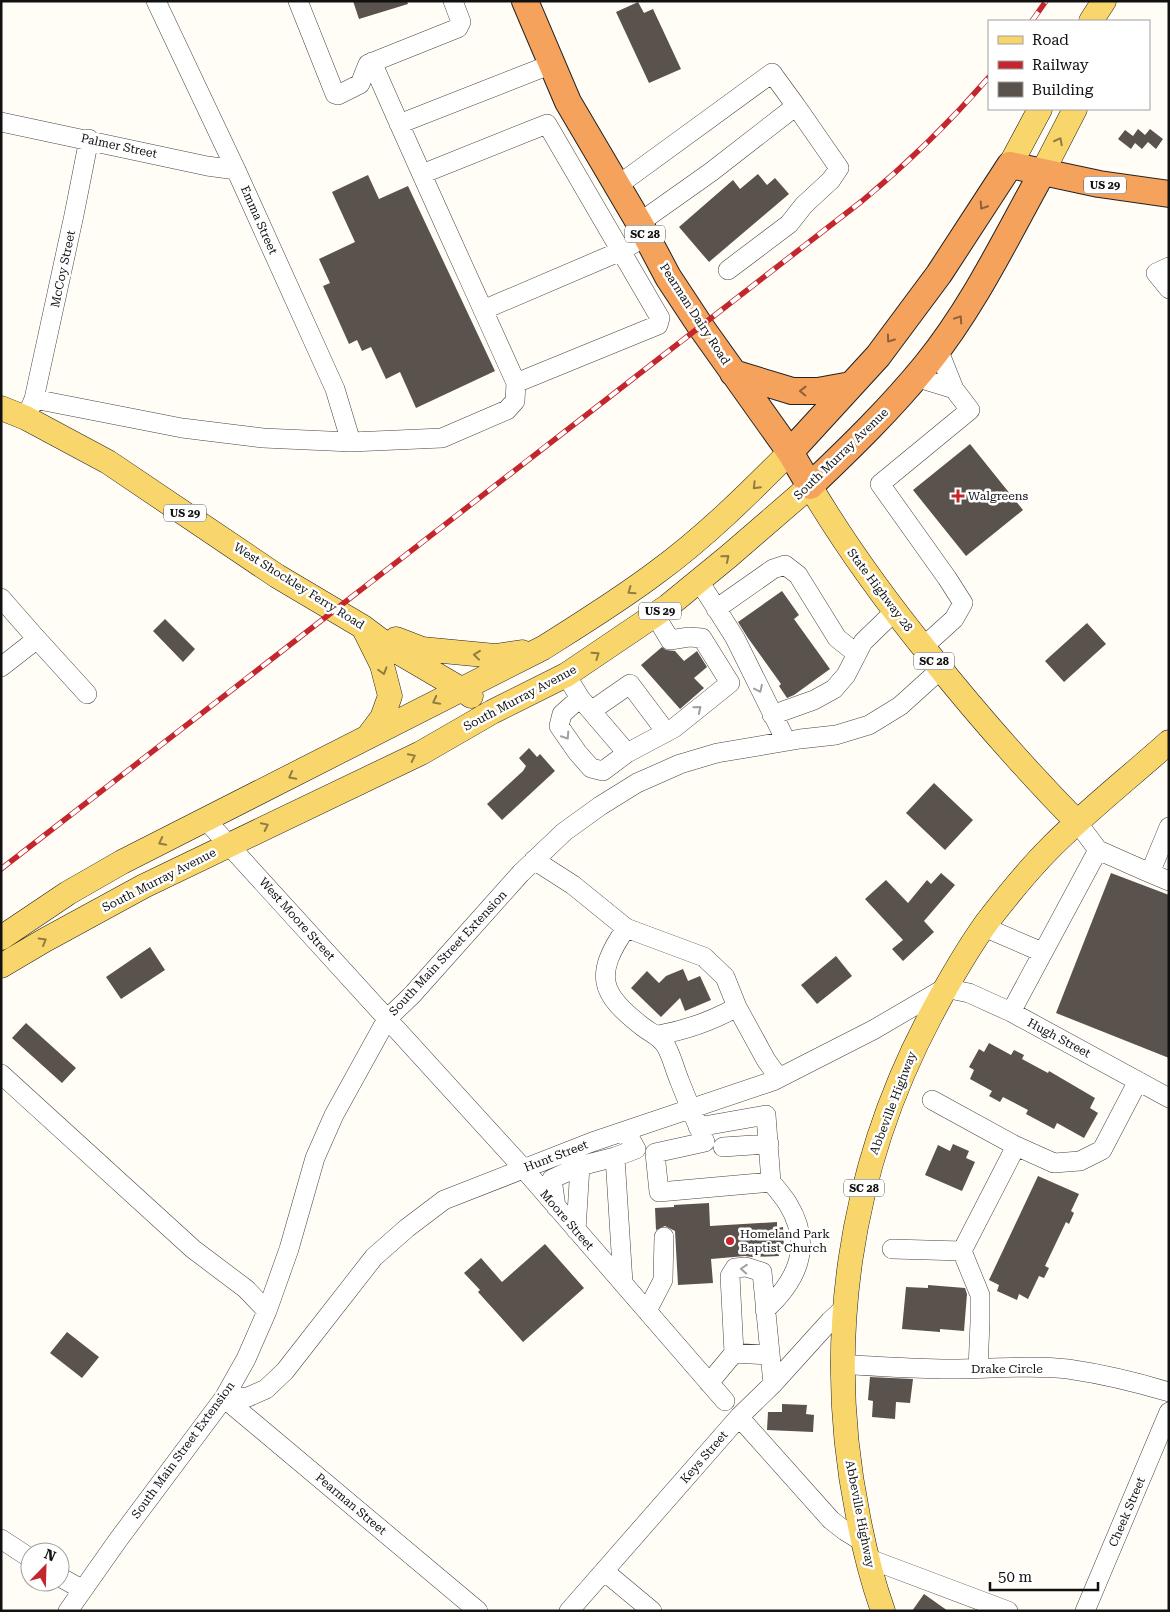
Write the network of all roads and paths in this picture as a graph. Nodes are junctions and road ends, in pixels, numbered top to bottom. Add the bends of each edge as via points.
1 (156, 1) edge
2 (298, 1) edge
3 (453, 1) edge
4 (526, 1) edge
5 (1104, 1) edge
6 (1118, 1) edge
7 (1092, 20) edge
8 (1111, 20) edge
9 (372, 62) junction
10 (552, 64) junction
11 (796, 106) junction
12 (1039, 110) edge
13 (1074, 110) edge
14 (574, 112) junction
15 (1, 122) edge
16 (399, 124) junction
17 (547, 124) junction
18 (89, 139) junction
19 (1010, 165) junction
20 (236, 170) junction
21 (1042, 173) junction
22 (422, 174) junction
23 (617, 186) junction
24 (1169, 194) edge
25 (643, 229) junction
26 (621, 251) junction
27 (1169, 267) edge
28 (728, 270) dead end
29 (1169, 289) edge
30 (483, 310) junction
31 (938, 349) junction
32 (733, 373) junction
33 (915, 377) junction
34 (516, 384) junction
35 (851, 385) junction
36 (954, 389) junction
37 (1, 408) edge
38 (30, 409) junction
39 (352, 442) junction
40 (790, 452) junction
41 (810, 486) junction
42 (699, 581) junction
43 (1, 598) edge
44 (716, 608) junction
45 (895, 612) junction
46 (655, 615) junction
47 (363, 627) junction
48 (37, 639) junction
49 (923, 647) junction
50 (542, 648) junction
51 (857, 654) junction
52 (1, 667) edge
53 (941, 669) junction
54 (566, 675) junction
55 (461, 689) junction
56 (87, 694) dead end
57 (585, 704) junction
58 (492, 712) junction
59 (772, 715) junction
60 (666, 732) junction
61 (369, 735) junction
62 (786, 741) junction
63 (1169, 742) edge
64 (627, 753) junction
65 (610, 767) junction
66 (624, 790) junction
67 (205, 820) junction
68 (1077, 822) junction
69 (1169, 827) edge
70 (229, 844) junction
71 (1098, 850) junction
72 (534, 860) junction
73 (1150, 873) junction
74 (1169, 881) edge
75 (626, 928) junction
76 (984, 928) junction
77 (1, 938) edge
78 (1042, 952) junction
79 (1, 966) edge
80 (945, 988) junction
81 (737, 1007) junction
82 (1011, 1012) junction
83 (387, 1019) junction
84 (658, 1035) junction
85 (1, 1074) edge
86 (779, 1078) junction
87 (1138, 1081) junction
88 (1169, 1098) edge
89 (932, 1100) dead end
90 (694, 1118) junction
91 (626, 1131) junction
92 (769, 1144) junction
93 (1016, 1146) junction
94 (723, 1147) dead end
95 (615, 1157) junction
96 (580, 1166) junction
97 (522, 1168) junction
98 (771, 1182) junction
99 (556, 1207) junction
100 (576, 1230) junction
101 (664, 1237) dead end
102 (892, 1249) dead end
103 (962, 1251) junction
104 (622, 1283) junction
105 (844, 1308) junction
106 (765, 1310) junction
107 (267, 1311) junction
108 (647, 1311) junction
109 (734, 1353) junction
110 (770, 1355) junction
111 (842, 1364) junction
112 (978, 1368) junction
113 (709, 1383) junction
114 (773, 1384) junction
115 (1169, 1392) edge
116 (224, 1398) junction
117 (725, 1401) dead end
118 (1169, 1412) edge
119 (739, 1417) junction
120 (1, 1539) edge
121 (865, 1550) junction
122 (20, 1551) edge
123 (604, 1571) junction
124 (70, 1582) edge
125 (83, 1590) junction
126 (68, 1611) edge
127 (478, 1611) edge
128 (569, 1611) edge
129 (652, 1611) edge
130 (883, 1611) edge
131 (1008, 1611) edge
132 (1085, 1611) edge

1 - 20 street, Emma Street
2 - 9 street via 335,94 360,84 368,64
3 - 9 street via 461,22 458,28
4 - 10 highway, Pearman Dairy Road / SC 28
5 - 7 main road
6 - 8 main road
9 - 16 street
10 - 14 highway, Pearman Dairy Road / SC 28
10 - 16 street
11 - 23 street via 772,72
11 - 25 street
11 - 28 street via 839,168 789,224
12 - 19 main road
21 -> 13 main road, South Murray Avenue
14 - 17 street
14 - 23 highway, Pearman Dairy Road / SC 28
15 - 18 street, Palmer Street
16 - 22 street
17 - 22 street
17 - 26 street
18 - 20 street, Palmer Street
18 - 38 street, McCoy Street
19 - 21 highway, US 29
19 -> 35 highway, US 29 via 939,274 878,356
20 - 39 street, Emma Street via 335,389
21 - 24 highway, US 29
31 -> 21 highway, South Murray Avenue / US 29 via 977,290
22 - 30 street
23 - 25 highway, Pearman Dairy Road / SC 28
25 - 26 street
25 - 32 highway, Pearman Dairy Road / SC 28 via 668,277
26 - 30 street
26 - 34 street via 660,318 658,325
27 - 29 street via 1156,273
30 - 34 street
31 - 33 highway, South Murray Avenue / US 29
31 - 36 street
35 -> 32 highway via 818,391 792,391
32 - 40 highway, Pearman Dairy Road / SC 28
33 - 36 street
33 - 41 highway, South Murray Avenue / US 29 via 868,431
34 - 39 street, West Shockley Ferry Road via 515,401 507,410 442,438
35 - 40 highway, US 29
36 - 49 street via 970,410 880,484 963,603 954,619
37 - 38 main road, West Shockley Ferry Road / US 29
38 - 39 street, West Shockley Ferry Road via 262,438
38 - 47 main road, West Shockley Ferry Road / US 29 via 277,576
40 - 41 highway, Pearman Dairy Road / SC 28
40 -> 50 main road, US 29 via 731,510 658,571
42 -> 41 main road, South Murray Avenue / US 29
41 - 45 main road, State Highway 28 / SC 28 via 833,526
42 - 44 street
42 - 46 main road, South Murray Avenue / US 29
43 - 48 street
44 - 51 street via 773,569 785,565 798,575 837,638
44 -> 59 street
45 - 49 main road, State Highway 28 / SC 28
45 - 51 street via 862,642
54 -> 46 main road, South Murray Avenue / US 29
60 -> 46 street via 730,683 702,638 670,640
50 -> 47 main road, US 29 via 494,656 422,649
47 - 55 main road, West Shockley Ferry Road / US 29 via 391,648
47 -> 61 main road via 382,665 390,696 382,718
48 - 52 street
48 - 56 street
49 - 53 main road, State Highway 28 / SC 28
50 - 55 main road
51 - 59 street via 834,689
53 - 62 street, South Main Street Extension via 900,706 869,724 836,736
53 - 68 main road, State Highway 28 / SC 28
54 - 57 street
54 - 58 main road, South Murray Avenue / US 29
55 - 58 main road, West Shockley Ferry Road / US 29
55 -> 61 main road
57 - 60 street via 630,684
57 - 64 street
57 -> 65 street via 562,714 559,726 591,768 603,771
70 -> 58 main road, South Murray Avenue via 421,753
59 - 62 street
60 - 64 street
61 -> 67 main road
62 - 66 street, South Main Street Extension via 680,764
63 - 68 main road, Abbeville Highway
64 - 65 street
65 - 66 street
66 - 72 street, South Main Street Extension via 564,832
67 - 70 street, West Moore Street
67 -> 77 main road via 76,888
68 - 71 street
68 - 76 main road, Abbeville Highway / SC 28 via 1033,866
69 - 73 street
79 -> 70 main road, South Murray Avenue via 135,891
70 - 83 street, West Moore Street
71 - 73 street
71 - 78 street
72 - 75 street via 573,885
72 - 83 street, South Main Street Extension
73 - 74 street
75 - 81 street via 704,957 725,977
75 - 84 street via 612,949 606,970 606,987 615,1002
76 - 78 street
76 - 80 main road, Abbeville Highway / SC 28
78 - 82 street
80 - 82 street, Hugh Street via 969,993
80 - 86 street, Hunt Street via 873,1030
80 - 105 main road, Abbeville Highway / SC 28 via 899,1081 880,1131 860,1208
81 - 84 street via 684,1031
81 - 86 street
82 - 87 street, Hugh Street
83 - 97 street, Moore Street
83 - 107 street, South Main Street Extension via 334,1115 315,1158
84 - 90 street via 666,1047
85 - 107 street via 193,1249 246,1289
86 - 90 street, Hunt Street
87 - 88 street, Hugh Street
87 - 93 street via 1102,1150 1080,1161 1054,1163
89 - 93 street
90 - 91 street, Hunt Street
90 - 92 street via 766,1115
90 - 98 street via 705,1142 655,1153 659,1192
91 - 95 street via 636,1149
91 - 97 street, Hunt Street
92 - 94 street
92 - 98 street
93 - 103 street
95 - 96 street
95 - 104 street
96 - 99 street via 552,1179
96 - 100 street
97 - 99 street, Moore Street
97 - 116 street, Hunt Street via 444,1200 374,1257 285,1371 266,1389 248,1397
98 - 106 street via 788,1204 802,1242 798,1266 780,1296
99 - 100 street, Moore Street
100 - 104 street, Moore Street
101 - 108 street via 663,1280
102 - 103 street
103 - 112 street via 980,1295
104 - 108 street, Moore Street
105 - 111 main road, Abbeville Highway / SC 28
105 - 114 street, Keys Street
106 -> 109 street via 762,1272 746,1267 736,1268 730,1276
106 - 110 street
107 - 116 street, South Main Street Extension
108 - 113 street, Moore Street
109 - 110 street
109 - 113 street
110 - 114 street
111 - 112 street, Drake Circle
111 - 121 main road, Abbeville Highway / SC 28 via 851,1482
112 - 115 street, Drake Circle via 1067,1369
113 - 117 street, Moore Street
114 - 119 street, Keys Street
116 - 125 street, South Main Street Extension
116 - 127 street, Pearman Street
118 - 132 street, Cheek Street
119 - 121 street via 831,1520
119 - 123 street, Keys Street
120 - 122 street
121 - 130 main road, Abbeville Highway / SC 28
121 - 131 street
123 - 128 street, Keys Street
123 - 129 street
124 - 125 street
125 - 126 street, South Main Street Extension

